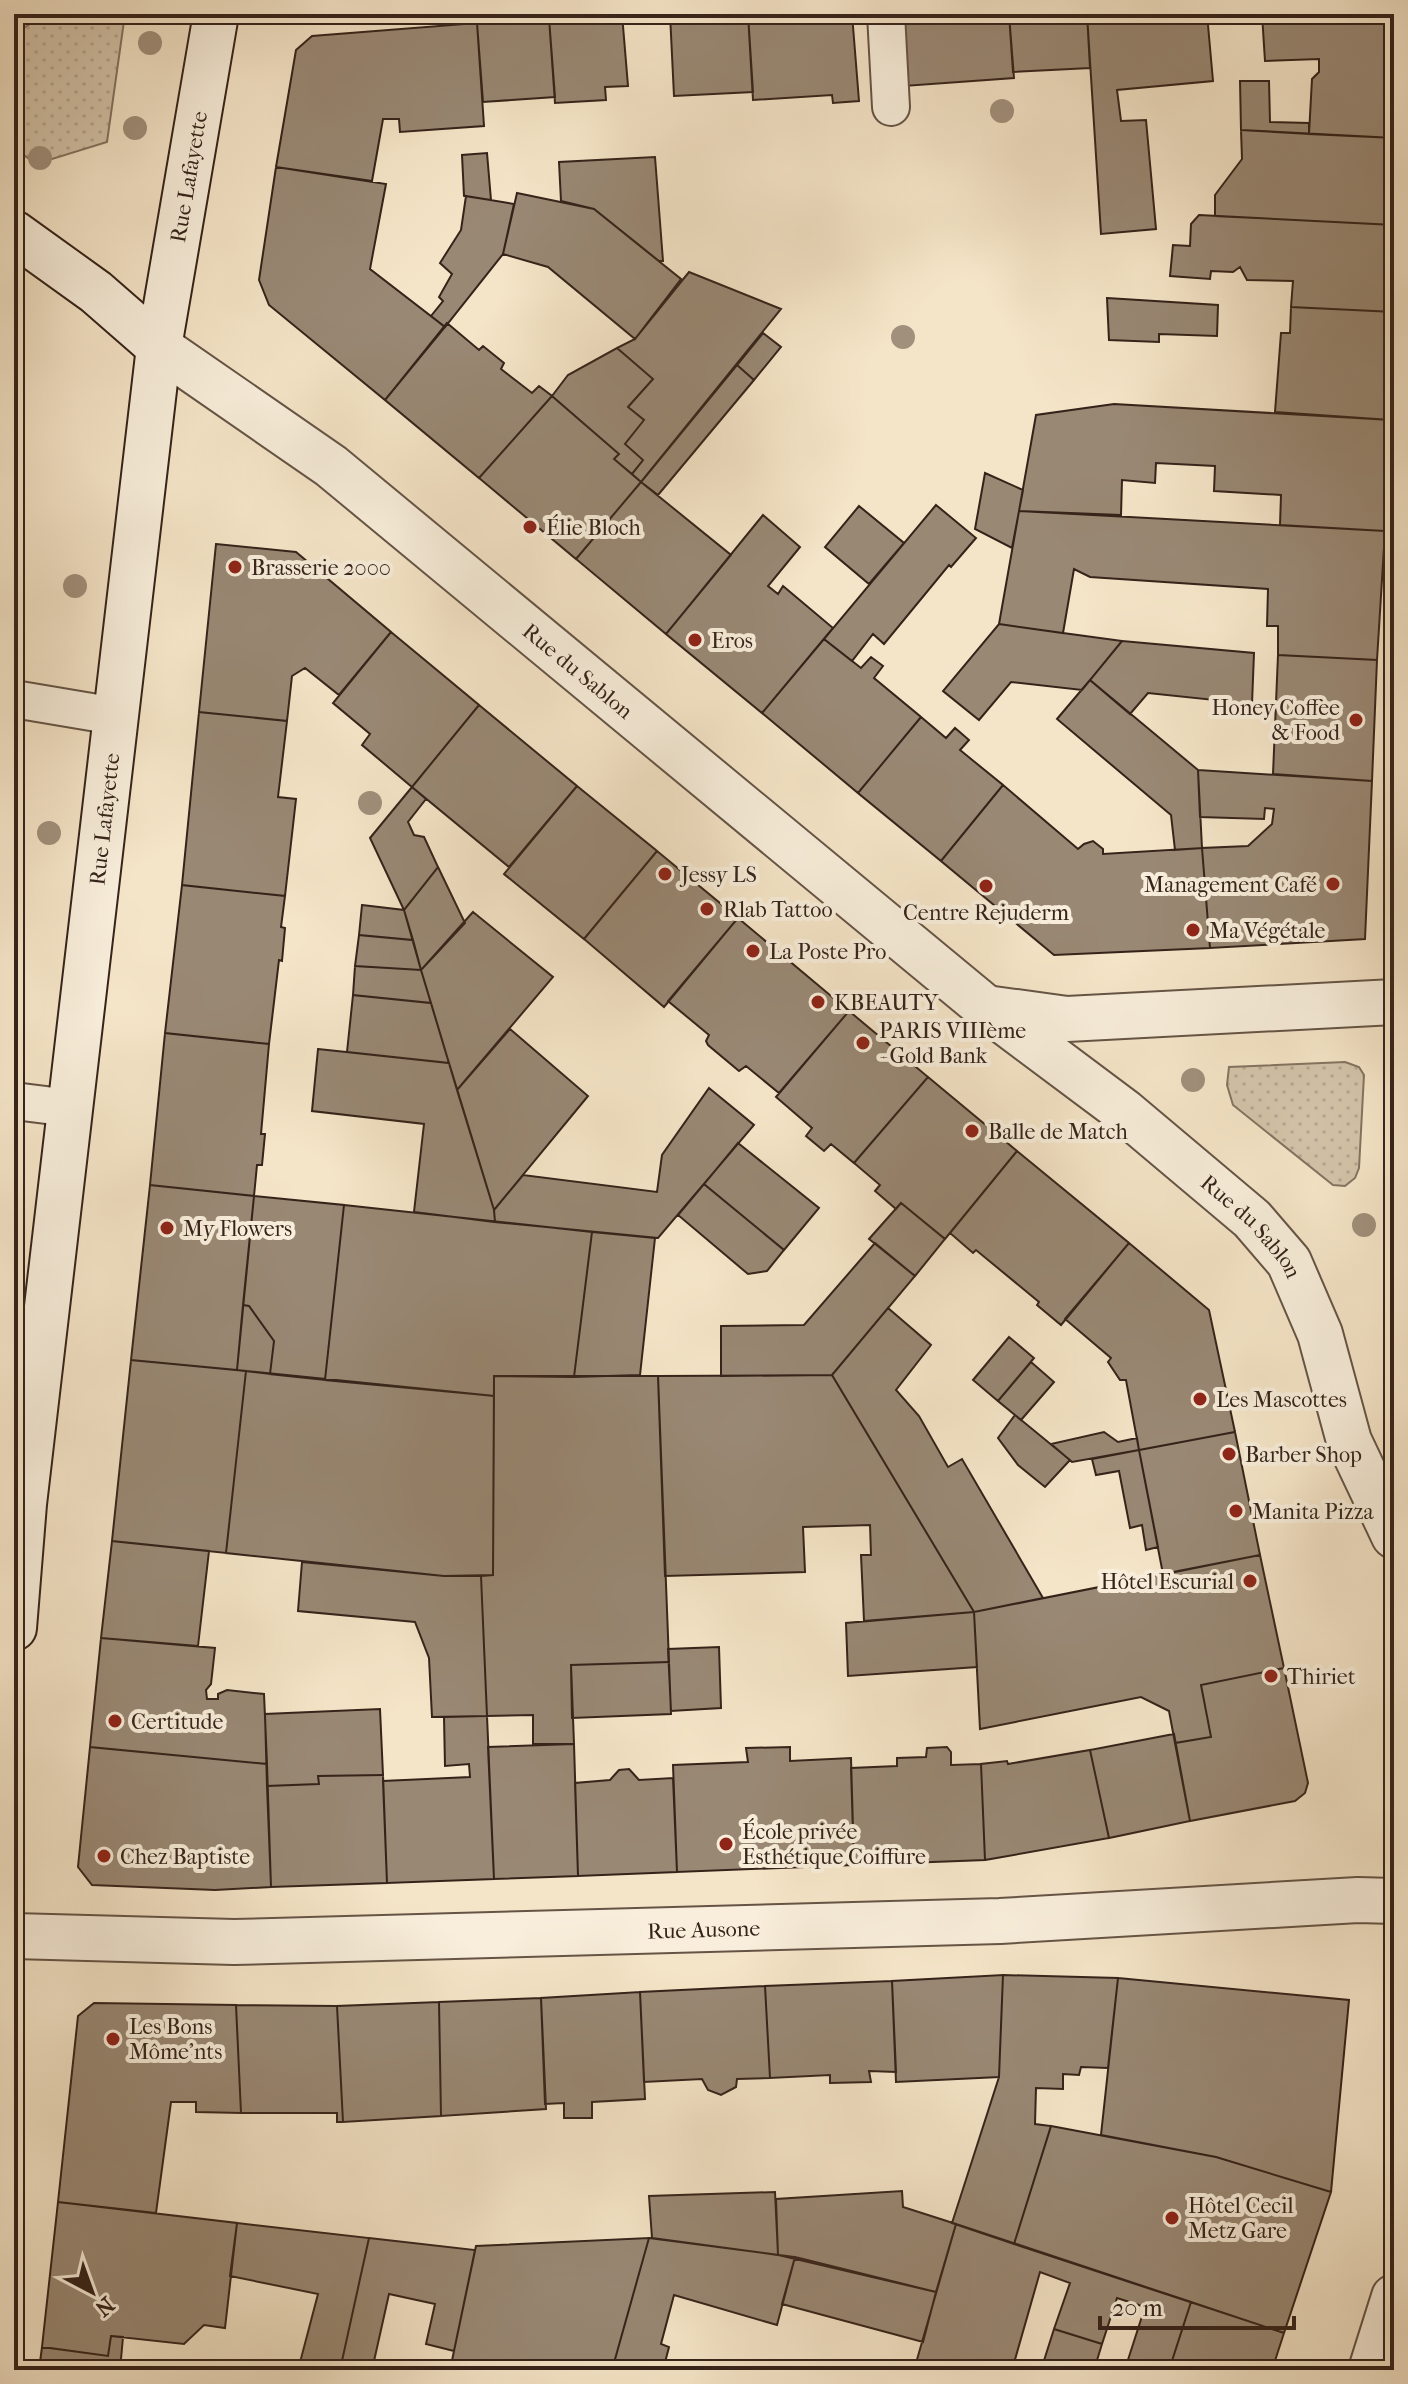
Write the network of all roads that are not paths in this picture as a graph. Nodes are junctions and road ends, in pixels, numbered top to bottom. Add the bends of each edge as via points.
1 (216, 14) edge
2 (886, 14) edge
3 (891, 107) dead end
4 (14, 233) edge
5 (159, 347) junction
6 (14, 699) edge
7 (115, 716) junction
8 (1394, 1002) edge
9 (986, 1008) junction
10 (14, 1101) edge
11 (70, 1108) junction
12 (1394, 1536) edge
13 (14, 1628) edge
14 (1394, 1901) edge
15 (14, 1936) edge
16 (1392, 2311) edge
17 (1371, 2370) edge

1 - 5 street, Rue Lafayette
2 - 3 lane
4 - 5 street, Rue du Sablon via 96,292
5 - 7 street, Rue Lafayette
5 - 9 street, Rue du Sablon via 331,466
6 - 7 lane
7 - 11 street, Rue Lafayette
8 - 9 street via 1067,1019
9 - 12 street, Rue du Sablon via 1125,1112 1252,1219 1289,1262 1320,1334 1349,1441
10 - 11 lane
11 - 13 street, Rue Lafayette
14 - 15 street, Rue Ausone via 984,1922 266,1942
16 - 17 street

